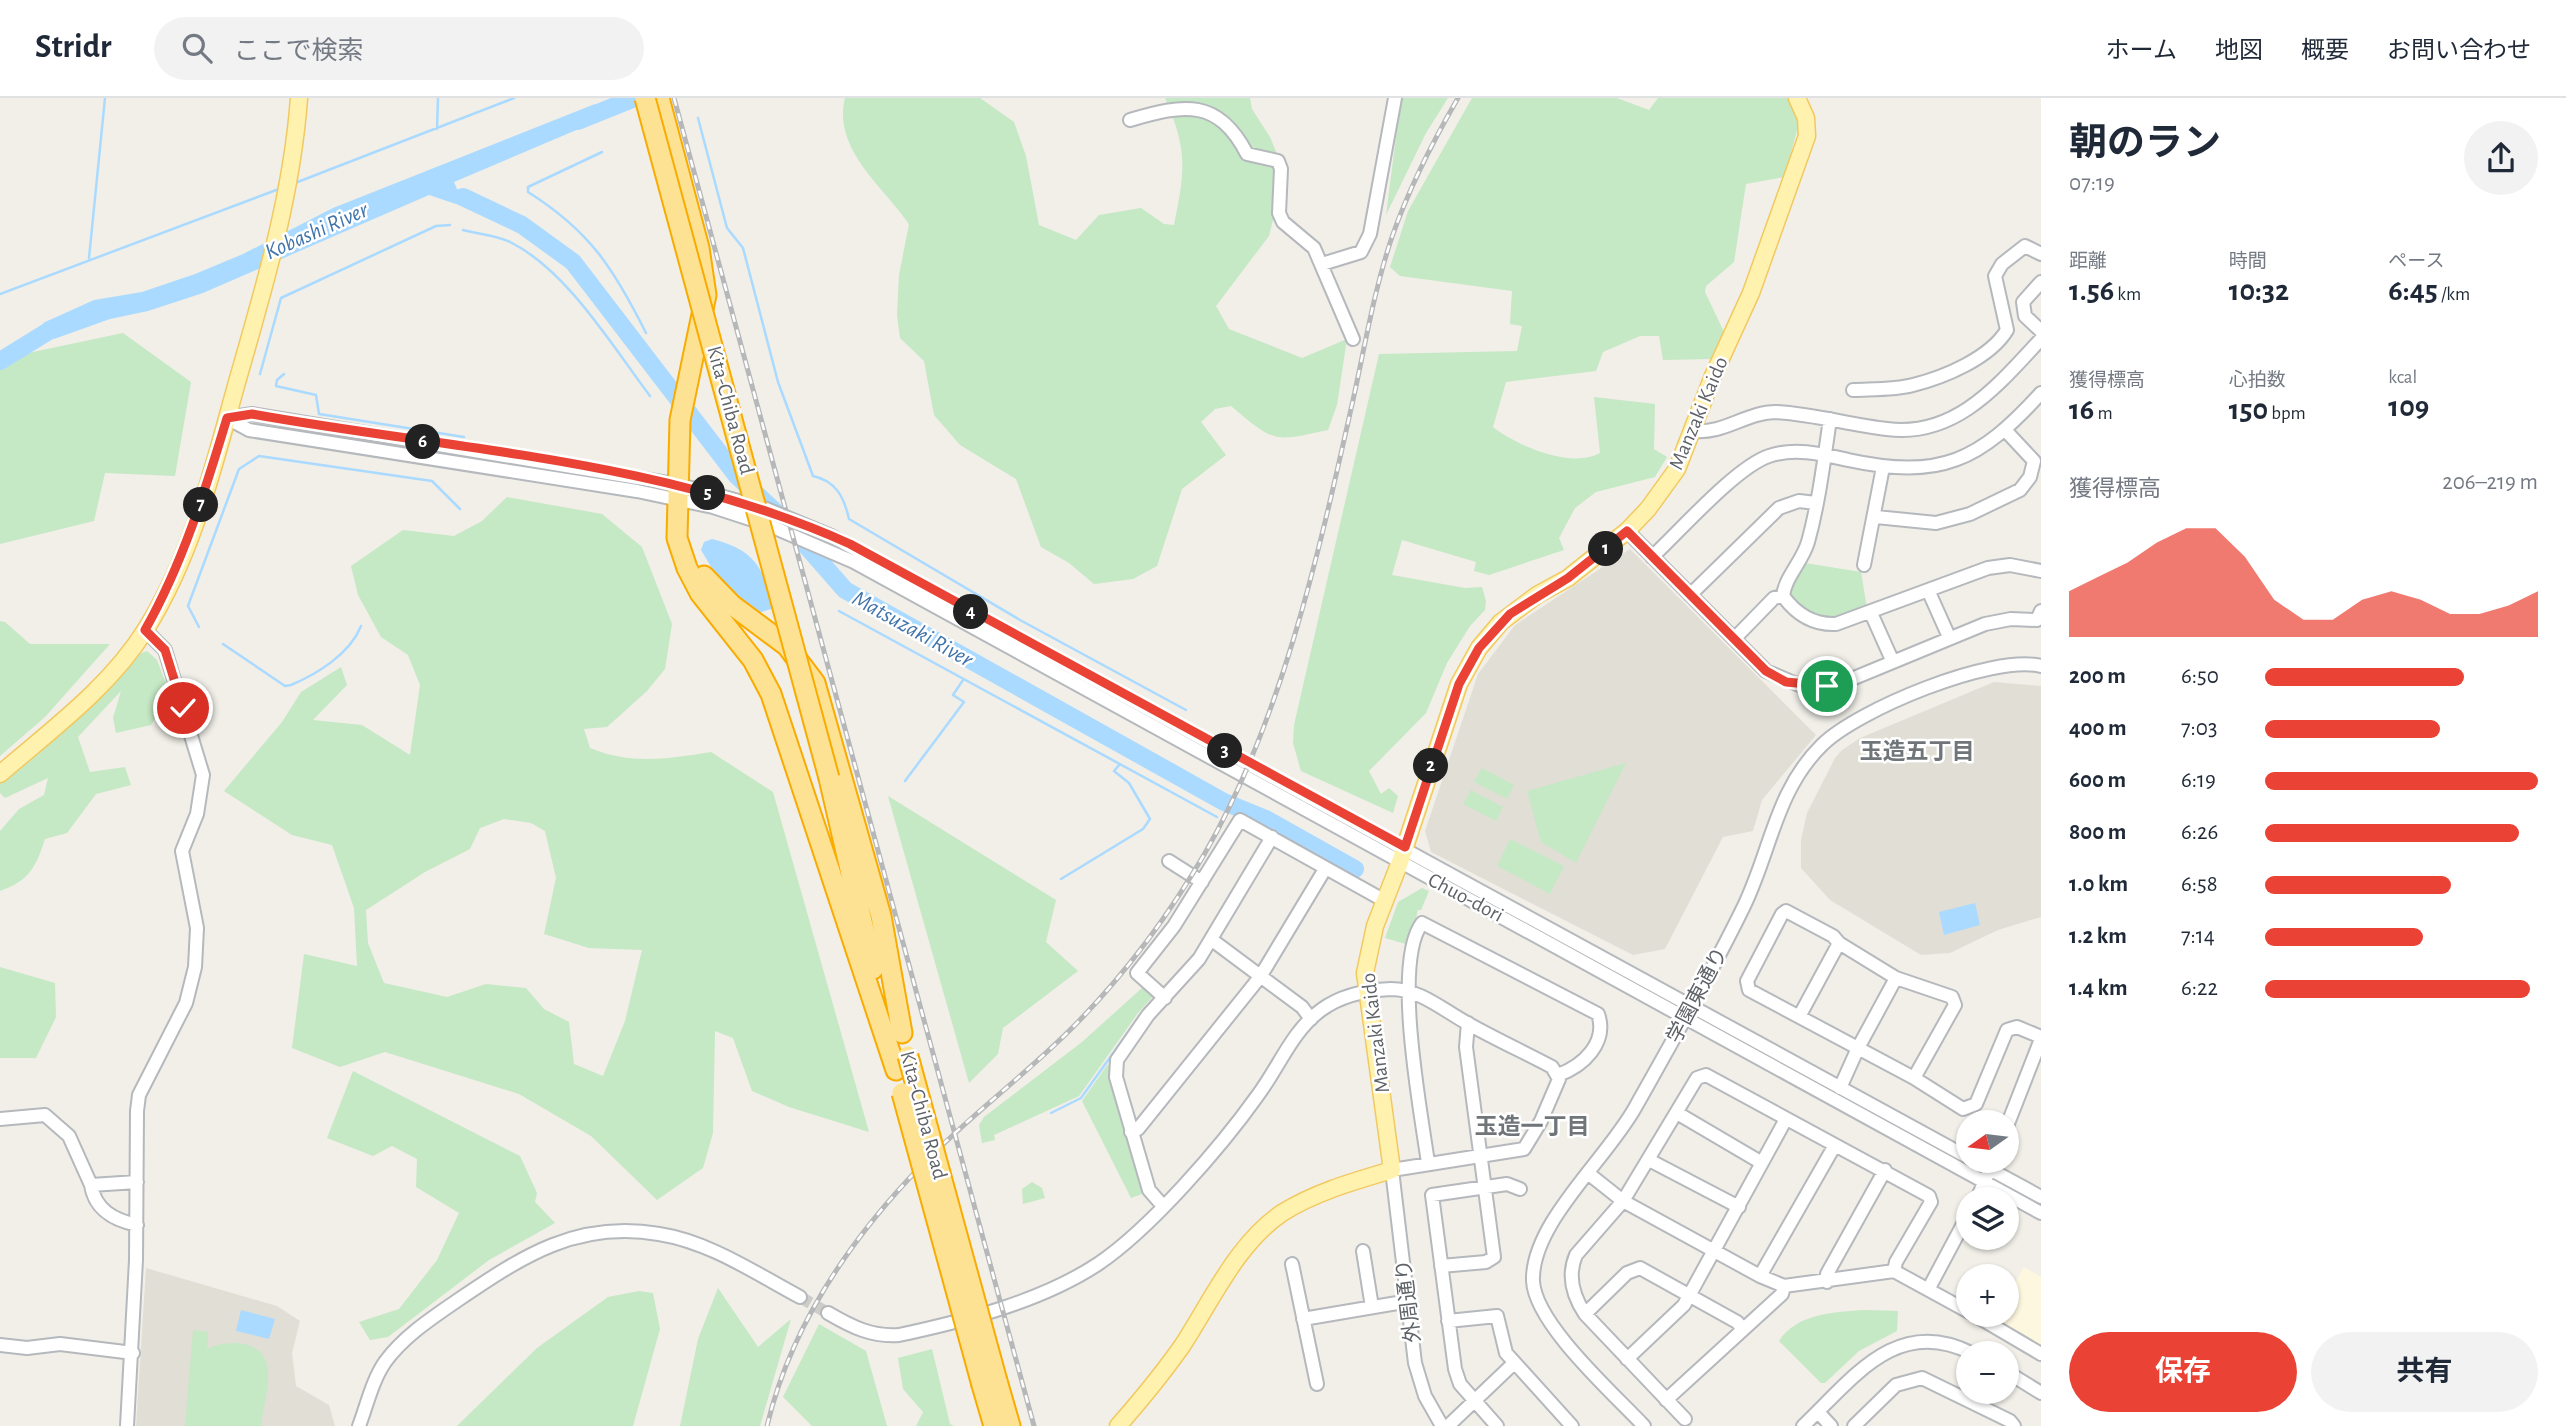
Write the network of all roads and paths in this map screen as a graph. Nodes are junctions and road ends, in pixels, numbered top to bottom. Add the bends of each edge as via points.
1 (299, 98) edge
2 (645, 98) edge
3 (659, 98) edge
4 (1395, 98) edge
5 (1797, 98) edge
6 (1130, 120) dead end
7 (2041, 254) edge
8 (1322, 264) junction
9 (2041, 282) edge
10 (2041, 331) edge
11 (1353, 339) dead end
12 (2041, 339) edge
13 (1853, 390) dead end
14 (2041, 393) edge
15 (227, 418) junction
16 (1830, 419) junction
17 (1694, 431) junction
18 (2006, 431) junction
19 (1825, 455) junction
20 (1883, 467) junction
21 (679, 492) junction
22 (715, 501) junction
23 (1816, 503) junction
24 (1875, 517) junction
25 (1627, 531) junction
26 (1652, 557) junction
27 (1864, 565) dead end
28 (2041, 571) edge
29 (1928, 590) junction
30 (1690, 595) junction
31 (1783, 596) junction
32 (2041, 611) edge
33 (1871, 613) junction
34 (145, 630) junction
35 (1949, 637) junction
36 (1734, 639) junction
37 (1892, 660) junction
38 (2041, 666) edge
39 (0, 774) edge
40 (835, 778) junction
41 (835, 804) junction
42 (1272, 837) junction
43 (1402, 855) junction
44 (1169, 861) dead end
45 (1325, 869) junction
46 (1202, 882) junction
47 (1385, 901) junction
48 (1212, 940) junction
49 (1839, 943) junction
50 (1260, 977) junction
51 (1896, 978) junction
52 (1408, 991) junction
53 (1366, 992) junction
54 (1165, 998) junction
55 (1688, 1013) junction
56 (1800, 1015) junction
57 (1311, 1018) junction
58 (1468, 1023) junction
59 (902, 1033) junction
60 (2041, 1038) edge
61 (1858, 1048) junction
62 (902, 1063) junction
63 (1558, 1075) junction
64 (1914, 1078) junction
65 (1840, 1088) junction
66 (2013, 1110) edge
67 (1676, 1113) junction
68 (0, 1119) edge
69 (1786, 1119) junction
70 (1131, 1132) junction
71 (1835, 1145) junction
72 (1956, 1151) edge
73 (1480, 1156) junction
74 (1649, 1160) junction
75 (1428, 1163) junction
76 (1762, 1163) junction
77 (1392, 1170) junction
78 (1885, 1170) junction
79 (1989, 1173) edge
80 (2004, 1173) edge
81 (1589, 1174) junction
82 (138, 1182) junction
83 (1985, 1183) junction
84 (91, 1185) junction
85 (1983, 1187) edge
86 (1484, 1188) junction
87 (1520, 1189) dead end
88 (2041, 1198) edge
89 (1623, 1200) junction
90 (1163, 1206) junction
91 (1738, 1207) junction
92 (2041, 1213) edge
93 (137, 1224) junction
94 (1956, 1237) edge
95 (1363, 1251) dead end
96 (1715, 1252) junction
97 (1292, 1264) dead end
98 (1441, 1266) junction
99 (1894, 1271) junction
100 (1760, 1276) junction
101 (1828, 1282) junction
102 (1784, 1286) junction
103 (1928, 1288) junction
104 (1690, 1294) junction
105 (800, 1297) tunnel mouth
106 (1409, 1301) junction
107 (1956, 1304) edge
108 (1372, 1307) junction
109 (828, 1313) tunnel mouth
110 (1585, 1314) junction
111 (1303, 1319) junction
112 (1448, 1321) junction
113 (1995, 1327) edge
114 (1743, 1329) junction
115 (0, 1345) edge
116 (1956, 1347) edge
117 (133, 1353) junction
118 (2041, 1354) edge
119 (1627, 1359) junction
120 (1513, 1364) junction
121 (2019, 1379) edge
122 (990, 1383) junction
123 (1317, 1384) dead end
124 (2041, 1393) edge
125 (1667, 1400) junction
126 (1474, 1403) junction
127 (1818, 1412) junction
128 (1685, 1419) dead end
129 (1861, 1424) edge
130 (127, 1426) edge
131 (359, 1426) edge
132 (994, 1426) edge
133 (1010, 1426) edge
134 (1118, 1426) edge
135 (1442, 1426) edge
136 (1448, 1426) edge
137 (1497, 1426) edge
138 (1572, 1426) edge
139 (1644, 1426) edge
140 (1803, 1426) edge
141 (1831, 1426) edge
142 (2014, 1426) edge

1 - 15 main road via 281,221
2 - 40 highway, Kita-Chiba Road, bridge
3 - 21 highway, bridge via 699,248 706,295 680,420
4 - 8 street via 1370,234 1362,252
5 - 17 main road, Manzaki Kaido via 1806,118 1807,136 1751,293
6 - 8 street via 1185,106 1217,116 1247,154 1278,161 1279,214 1314,247
7 - 13 street via 2025,246 2002,264 1995,276 2007,330 1984,354 1912,386
8 - 11 street
9 - 10 street via 2023,302 2025,316
12 - 16 street via 1968,411 1944,423 1889,430
14 - 18 street
15 - 21 street, Chuo-dori via 249,430
15 - 34 main road via 192,530
16 - 17 street via 1766,413 1718,429
16 - 19 street
17 - 25 main road, Manzaki Kaido via 1665,486
18 - 20 street via 1956,460 1923,467
18 - 24 street via 2034,461 2020,491 1952,520
19 - 20 street
19 - 23 street
19 - 26 street via 1781,453 1754,463
20 - 24 street
21 - 22 street, Chuo-dori
21 - 40 highway, bridge via 695,561 710,585 787,646 815,683
21 - 62 highway via 677,538 687,568 771,694
22 - 43 street, Chuo-dori via 828,550
22 - 43 street, Chuo-dori via 764,508 831,536
23 - 30 street via 1799,501 1779,509
23 - 31 street via 1804,552
24 - 27 street
25 - 26 street
25 - 43 main road, Manzaki Kaido via 1568,578 1510,614 1479,648 1459,684
26 - 30 street
28 - 29 street via 2010,565 1988,568
29 - 33 street
29 - 35 street
30 - 36 street
31 - 33 street via 1823,625
31 - 36 street via 1774,598
32 - 35 street via 2037,620 1998,621
33 - 37 street
34 - 39 main road via 104,681
34 - 82 street via 165,650 203,775 197,814 182,850 197,928 195,967 186,1003 139,1095
35 - 37 street
36 - 37 street via 1766,671 1799,685 1842,683
38 - 55 street, 学園東通り via 2001,665 1965,674 1868,715 1821,746 1788,787 1745,904
40 - 41 highway, Kita-Chiba Road
40 - 59 highway via 881,916
41 - 59 highway, Kita-Chiba Road via 853,853
41 - 62 highway, Kita-Chiba Road
42 - 45 street
42 - 46 street via 1240,820
42 - 48 street
43 - 47 main road, Manzaki Kaido
43 - 55 street, Chuo-dori
44 - 46 street
45 - 47 street
45 - 50 street
46 - 54 street via 1137,973
47 - 53 main road, Manzaki Kaido via 1368,954
48 - 50 street
48 - 54 street
49 - 51 street
49 - 56 street
49 - 56 street via 1786,911 1782,914 1746,986
50 - 57 street
50 - 70 street
51 - 61 street
51 - 64 street via 1952,997 1955,1005
52 - 53 street
52 - 58 street
52 - 63 street via 1413,948 1420,926 1426,923 1594,1012 1600,1025 1593,1051
52 - 75 street
53 - 57 street via 1334,1002
53 - 77 main road, Manzaki Kaido
54 - 70 street via 1143,1021 1114,1069
55 - 65 street, Chuo-dori
55 - 81 street, 学園東通り via 1629,1120
55 - 83 street, Chuo-dori
56 - 61 street
57 - 90 street via 1259,1095
58 - 63 street via 1552,1067
58 - 73 street via 1466,1047
59 - 62 highway, Kita-Chiba Road
60 - 64 street via 2017,1027 2007,1030 1976,1104 1970,1108 1963,1109
60 - 66 street
61 - 64 street
61 - 65 street
62 - 122 highway, Kita-Chiba Road, bridge
62 - 122 highway, Kita-Chiba Road, bridge via 902,1093
63 - 73 street via 1559,1084 1524,1149
65 - 72 street, Chuo-dori
67 - 69 street via 1697,1078 1706,1075
67 - 74 street
67 - 76 street
68 - 84 street via 50,1117 69,1136
69 - 71 street
69 - 76 street
70 - 90 street via 1149,1190
71 - 78 street
71 - 100 street
73 - 75 street
73 - 86 street
74 - 89 street
74 - 91 street
75 - 77 street
76 - 91 street
77 - 106 street, 外周通り
77 - 134 main road via 1346,1183 1269,1223
78 - 99 street via 1929,1196 1931,1202
78 - 101 street via 1827,1274
79 - 83 street
80 - 88 street, Chuo-dori
81 - 89 street
81 - 139 street, 学園東通り via 1538,1247 1535,1294 1557,1332
82 - 84 street
82 - 93 street
83 - 85 street
83 - 92 street, Chuo-dori
84 - 93 street via 107,1214
86 - 87 street via 1507,1184
86 - 98 street via 1432,1195
86 - 98 street via 1494,1257 1486,1262
89 - 96 street
89 - 110 street via 1572,1264 1574,1298
90 - 109 street via 1098,1264 1033,1298 900,1335 863,1331
91 - 96 street
93 - 117 street
94 - 103 street
95 - 108 street
96 - 100 street
96 - 104 street
97 - 111 street
98 - 112 street
99 - 101 street
99 - 103 street
100 - 102 street
101 - 102 street
102 - 114 street via 1782,1294
103 - 107 street
104 - 110 street via 1640,1268 1633,1269
104 - 114 street
104 - 119 street
105 - 131 street via 680,1239 630,1231 565,1239 511,1264 408,1337 383,1365
106 - 108 street
106 - 135 street, 外周通り via 1420,1381
108 - 111 street
110 - 119 street
111 - 123 street
112 - 120 street via 1497,1316
112 - 126 street via 1460,1384
113 - 118 street
114 - 125 street
115 - 117 street via 60,1344
116 - 127 street via 1930,1341 1890,1349 1865,1366
117 - 130 street
119 - 125 street
120 - 126 street
120 - 138 street
121 - 124 street
122 - 132 highway, Kita-Chiba Road
122 - 133 highway, Kita-Chiba Road
125 - 128 street
126 - 136 street
126 - 137 street
127 - 140 street
127 - 141 street
129 - 142 street via 1896,1385 1922,1378

